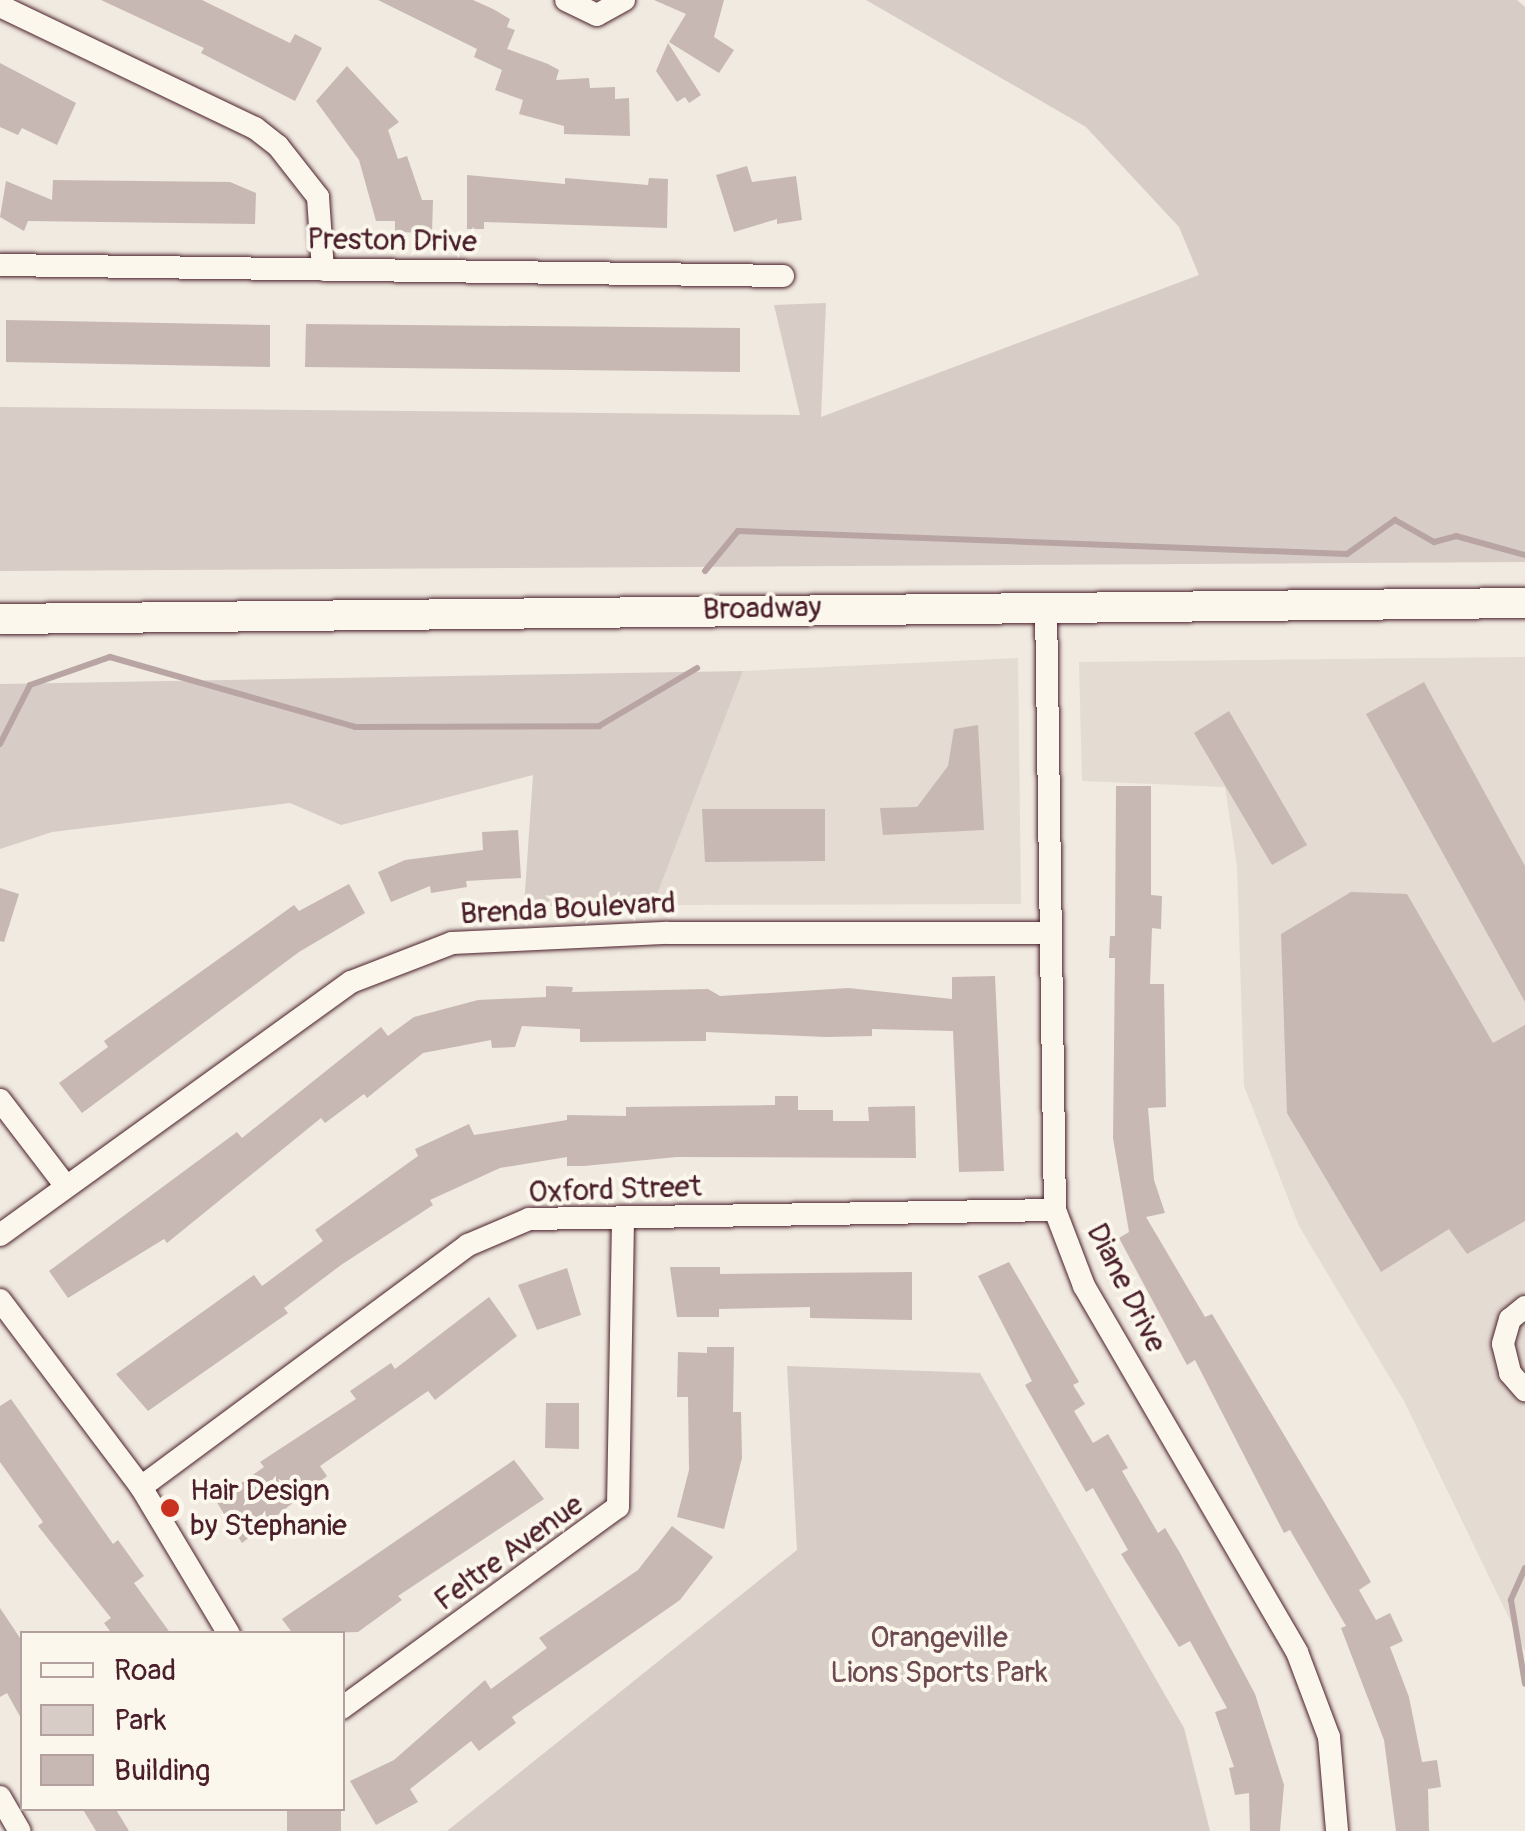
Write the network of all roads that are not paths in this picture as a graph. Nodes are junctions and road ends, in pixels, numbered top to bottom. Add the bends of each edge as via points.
1 (566, 0) edge
2 (624, 0) edge
3 (0, 6) edge
4 (0, 265) edge
5 (323, 270) junction
6 (784, 276) dead end
7 (1525, 603) edge
8 (1046, 605) junction
9 (0, 619) edge
10 (1048, 933) junction
11 (0, 1100) edge
12 (66, 1185) junction
13 (1055, 1210) junction
14 (623, 1218) junction
15 (0, 1235) edge
16 (0, 1300) edge
17 (1525, 1307) edge
18 (1525, 1390) edge
19 (141, 1487) junction
20 (226, 1631) edge
21 (345, 1706) edge
22 (0, 1797) edge
23 (20, 1831) edge
24 (1337, 1831) edge

1 - 2 street via 596,14
3 - 5 street via 254,128 278,146 318,196
4 - 5 street, Preston Drive
5 - 6 street, Preston Drive
7 - 8 main road, Broadway
8 - 9 main road, Broadway
8 - 10 street, Diane Drive
10 - 12 street, Brenda Boulevard via 668,933 452,943 351,982
10 - 13 street, Diane Drive
11 - 12 street
12 - 15 street, Brenda Boulevard
13 - 14 street, Oxford Street
13 - 24 street, Diane Drive via 1084,1286 1297,1652 1329,1737
14 - 19 street, Oxford Street via 529,1219 480,1238
14 - 21 street, Feltre Avenue via 624,1470 618,1507
16 - 19 street
17 - 18 street via 1510,1319 1503,1344 1510,1373
19 - 20 street
22 - 23 street

